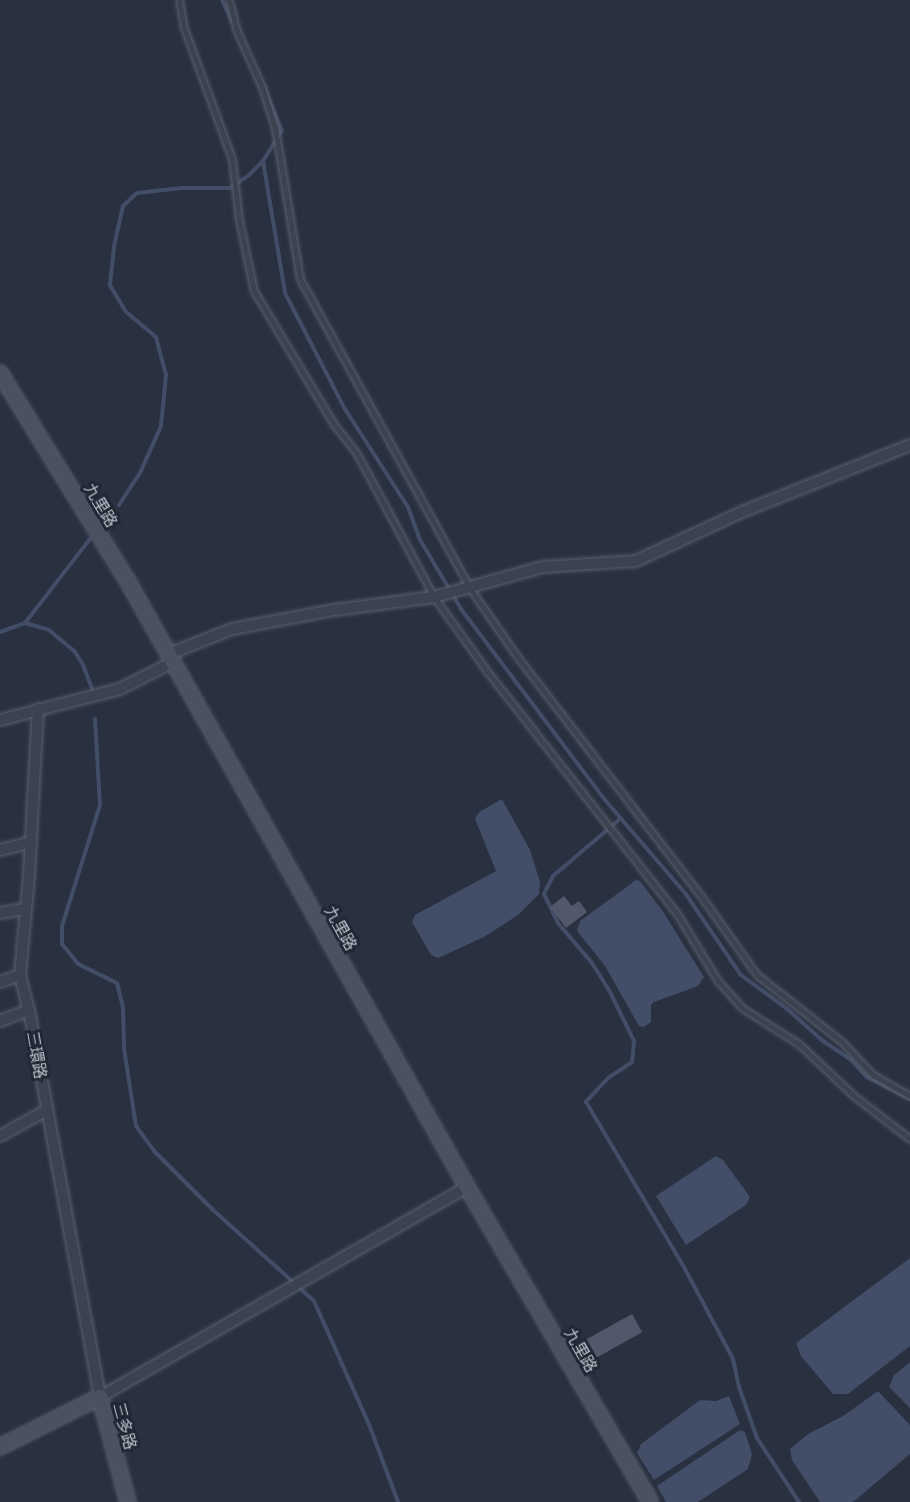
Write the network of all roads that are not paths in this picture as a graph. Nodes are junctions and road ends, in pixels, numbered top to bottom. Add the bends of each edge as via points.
1 (179, 0) edge
2 (229, 0) edge
3 (0, 373) edge
4 (910, 445) edge
5 (468, 588) junction
6 (434, 597) junction
7 (171, 658) junction
8 (38, 709) junction
9 (0, 720) edge
10 (31, 842) junction
11 (0, 850) edge
12 (26, 909) junction
13 (0, 913) edge
14 (20, 975) junction
15 (0, 982) edge
16 (29, 1010) junction
17 (0, 1021) edge
18 (910, 1096) edge
19 (47, 1110) junction
20 (0, 1136) edge
21 (910, 1139) edge
22 (467, 1187) junction
23 (99, 1397) junction
24 (0, 1447) edge
25 (128, 1502) edge
26 (650, 1502) edge

1 - 6 lane via 183,28 232,159 239,220 254,291 333,423 357,454
2 - 5 lane via 236,29 262,87 275,129 300,279
3 - 7 street, 九里路
4 - 5 street via 742,512 636,561 542,567
5 - 6 street
5 - 18 lane via 757,975 842,1041 873,1075
6 - 7 street via 232,629
6 - 21 lane via 486,670 676,912 718,981 742,1008 799,1044 854,1096
7 - 8 street via 120,689
7 - 22 street, 九里路
8 - 9 street
8 - 10 street, 三環路
10 - 11 street
10 - 12 street, 三環路
12 - 13 street
12 - 14 street, 三環路
14 - 15 street
14 - 16 street, 三環路
16 - 17 street
16 - 19 street, 三環路
19 - 20 street
19 - 23 street, 三環路
22 - 23 street
22 - 26 street, 九里路
23 - 24 street, 三多路
23 - 25 street, 三多路

